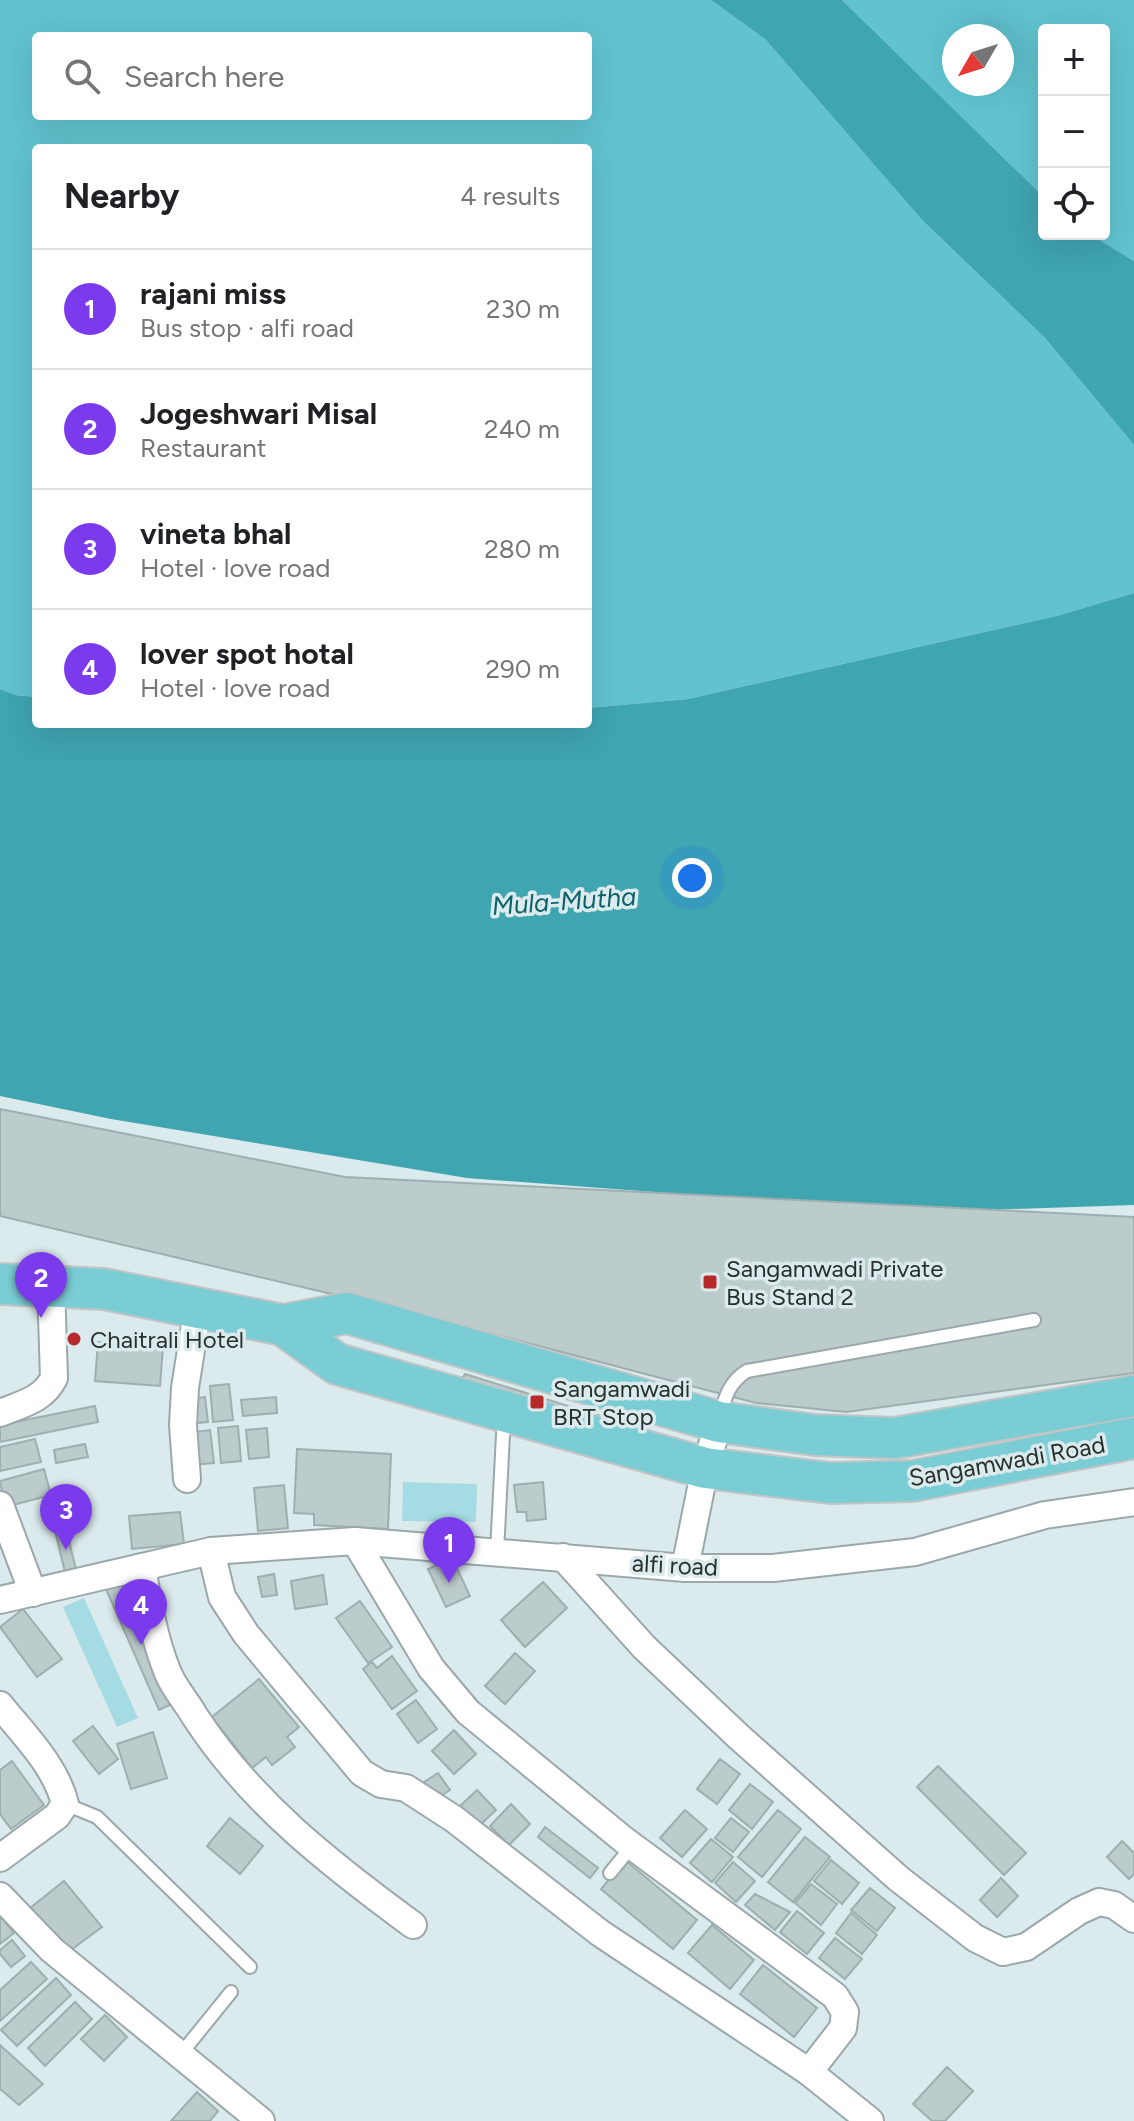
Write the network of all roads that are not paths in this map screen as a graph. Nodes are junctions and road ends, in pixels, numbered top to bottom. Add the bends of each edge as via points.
1 (0, 1284) edge
2 (51, 1286) junction
3 (198, 1306) junction
4 (1034, 1320) dead end
5 (283, 1325) junction
6 (1134, 1396) edge
7 (504, 1412) junction
8 (0, 1413) edge
9 (719, 1422) junction
10 (1134, 1438) edge
11 (705, 1468) junction
12 (187, 1479) dead end
13 (1134, 1502) edge
14 (0, 1505) edge
15 (355, 1541) junction
16 (211, 1551) junction
17 (497, 1552) junction
18 (563, 1557) junction
19 (142, 1567) junction
20 (685, 1568) junction
21 (33, 1593) junction
22 (0, 1600) edge
23 (0, 1705) edge
24 (65, 1804) junction
25 (632, 1846) junction
26 (0, 1858) edge
27 (610, 1873) dead end
28 (0, 1896) edge
29 (1134, 1919) edge
30 (413, 1925) dead end
31 (250, 1967) dead end
32 (231, 1992) dead end
33 (180, 2055) junction
34 (809, 2072) junction
35 (261, 2121) edge
36 (870, 2121) edge

1 - 2 main road, Sangamwadi Road
2 - 3 main road, Sangamwadi Road via 104,1289
2 - 8 street via 54,1378 47,1391
3 - 5 main road, Sangamwadi Road
3 - 12 street via 185,1388
4 - 9 lane via 747,1371 730,1386
5 - 7 main road, Sangamwadi Road via 337,1364
5 - 9 main road, Sangamwadi Road via 347,1313
6 - 9 main road, Sangamwadi Road via 895,1438 815,1435
7 - 11 main road, Sangamwadi Road
7 - 17 lane
9 - 11 street
10 - 11 main road, Sangamwadi Road via 913,1481 830,1483
11 - 20 street
13 - 20 street, alfi road via 1045,1515 915,1552 773,1568
14 - 21 street
15 - 16 street, alfi road
15 - 17 street, alfi road
15 - 25 street via 431,1668 468,1712
16 - 19 street, alfi road
16 - 34 street via 222,1597 246,1634 362,1773 381,1784 406,1788 454,1819 600,1933
17 - 18 street, alfi road
18 - 20 street, alfi road
18 - 29 street via 644,1647 739,1737 899,1879 975,1938 1003,1952 1026,1947 1099,1902
19 - 21 street, alfi road
19 - 30 street via 152,1626 169,1676 213,1743 276,1816
21 - 22 street, alfi road
23 - 24 street via 48,1766
24 - 26 street via 57,1816
24 - 31 lane via 97,1817
25 - 27 lane
25 - 34 street via 835,1996 845,2012 843,2028
28 - 33 street via 52,1950
32 - 33 lane
33 - 35 street
34 - 36 street

